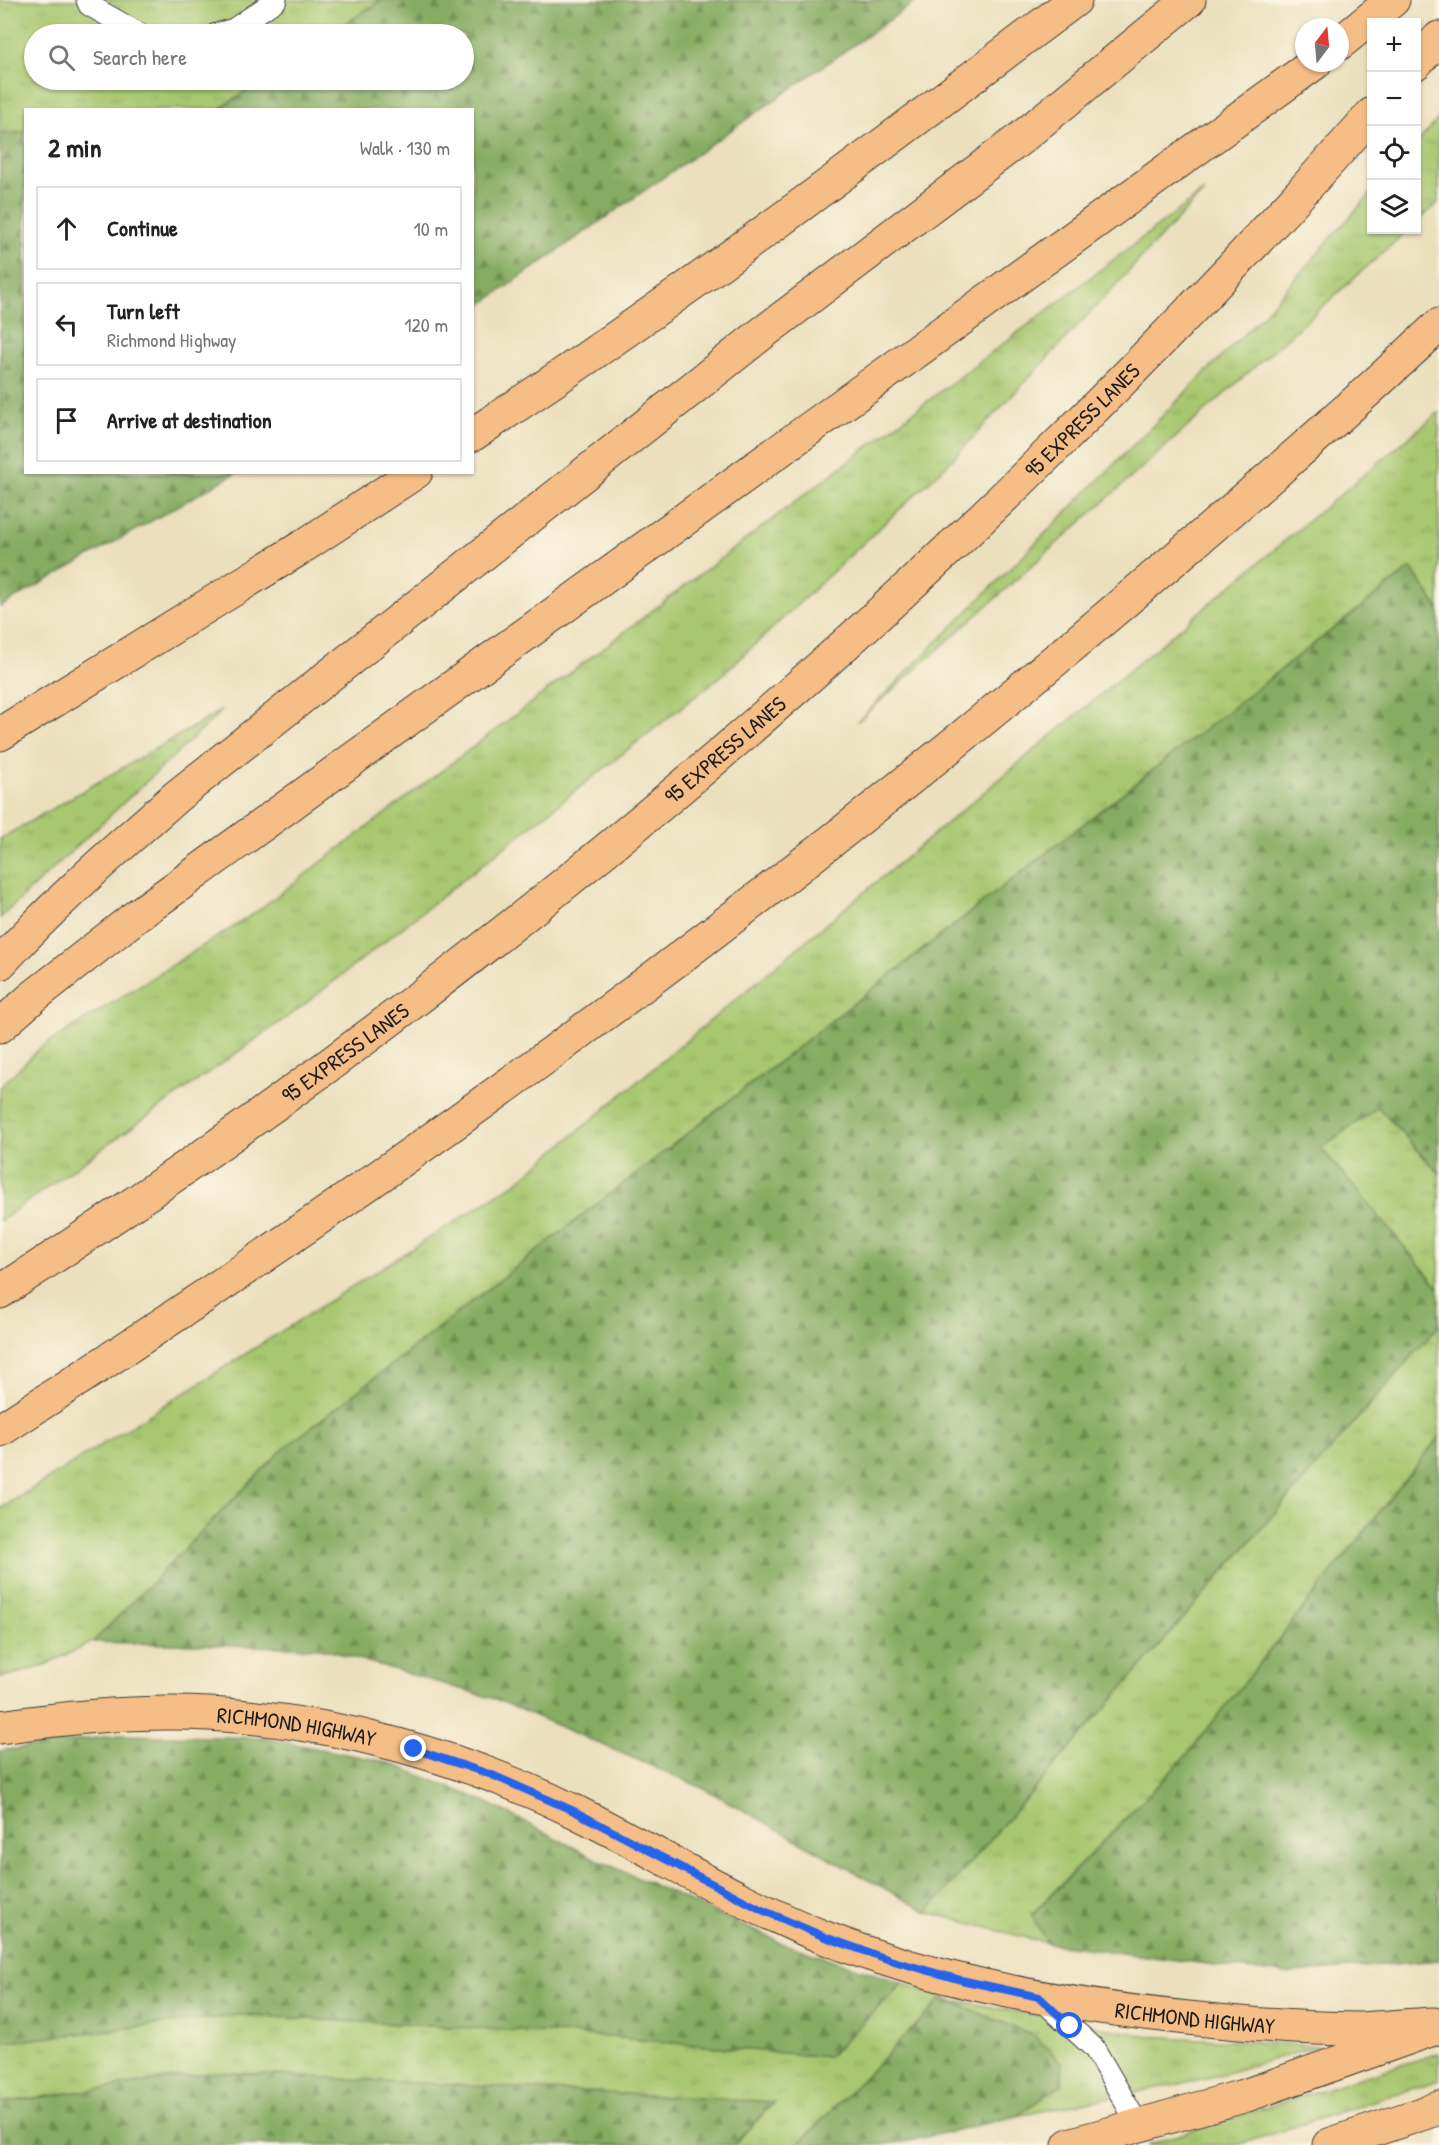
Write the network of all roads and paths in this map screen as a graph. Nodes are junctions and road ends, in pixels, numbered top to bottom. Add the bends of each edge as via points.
1 (87, 0) edge
2 (276, 0) edge
3 (1075, 0) edge
4 (1189, 0) edge
5 (1393, 0) edge
6 (122, 24) edge
7 (241, 24) edge
8 (1349, 37) edge
9 (1439, 38) edge
10 (1421, 58) edge
11 (1303, 72) edge
12 (1367, 119) edge
13 (1439, 325) edge
14 (474, 434) edge
15 (413, 474) edge
16 (0, 734) edge
17 (0, 963) edge
18 (0, 1026) edge
19 (0, 1292) edge
20 (0, 1430) edge
21 (0, 1727) edge
22 (1039, 1997) junction
23 (1439, 2025) edge
24 (1439, 2108) edge
25 (1139, 2126) junction
26 (1069, 2145) edge
27 (1329, 2145) edge

1 - 6 lane via 88,5
2 - 7 lane
3 - 14 main road via 770,229
4 - 17 main road via 1021,138 760,335 177,796 105,859
5 - 8 main road
9 - 10 main road
11 - 18 main road via 139,914
12 - 19 main road, 95 EXPRESS LANES via 1154,348 1042,460 828,659 716,756 606,850 358,1043 191,1164
13 - 20 main road via 1232,511 1015,694 796,870 432,1141
15 - 16 main road
21 - 22 main road, RICHMOND HIGHWAY via 72,1717 208,1713 279,1720 414,1749 492,1775 574,1811 762,1910 825,1937 961,1980
22 - 23 main road, RICHMOND HIGHWAY via 1136,2013 1243,2024 1359,2029
22 - 25 lane via 1094,2048
23 - 25 main road via 1247,2095
24 - 27 main road
25 - 26 main road

